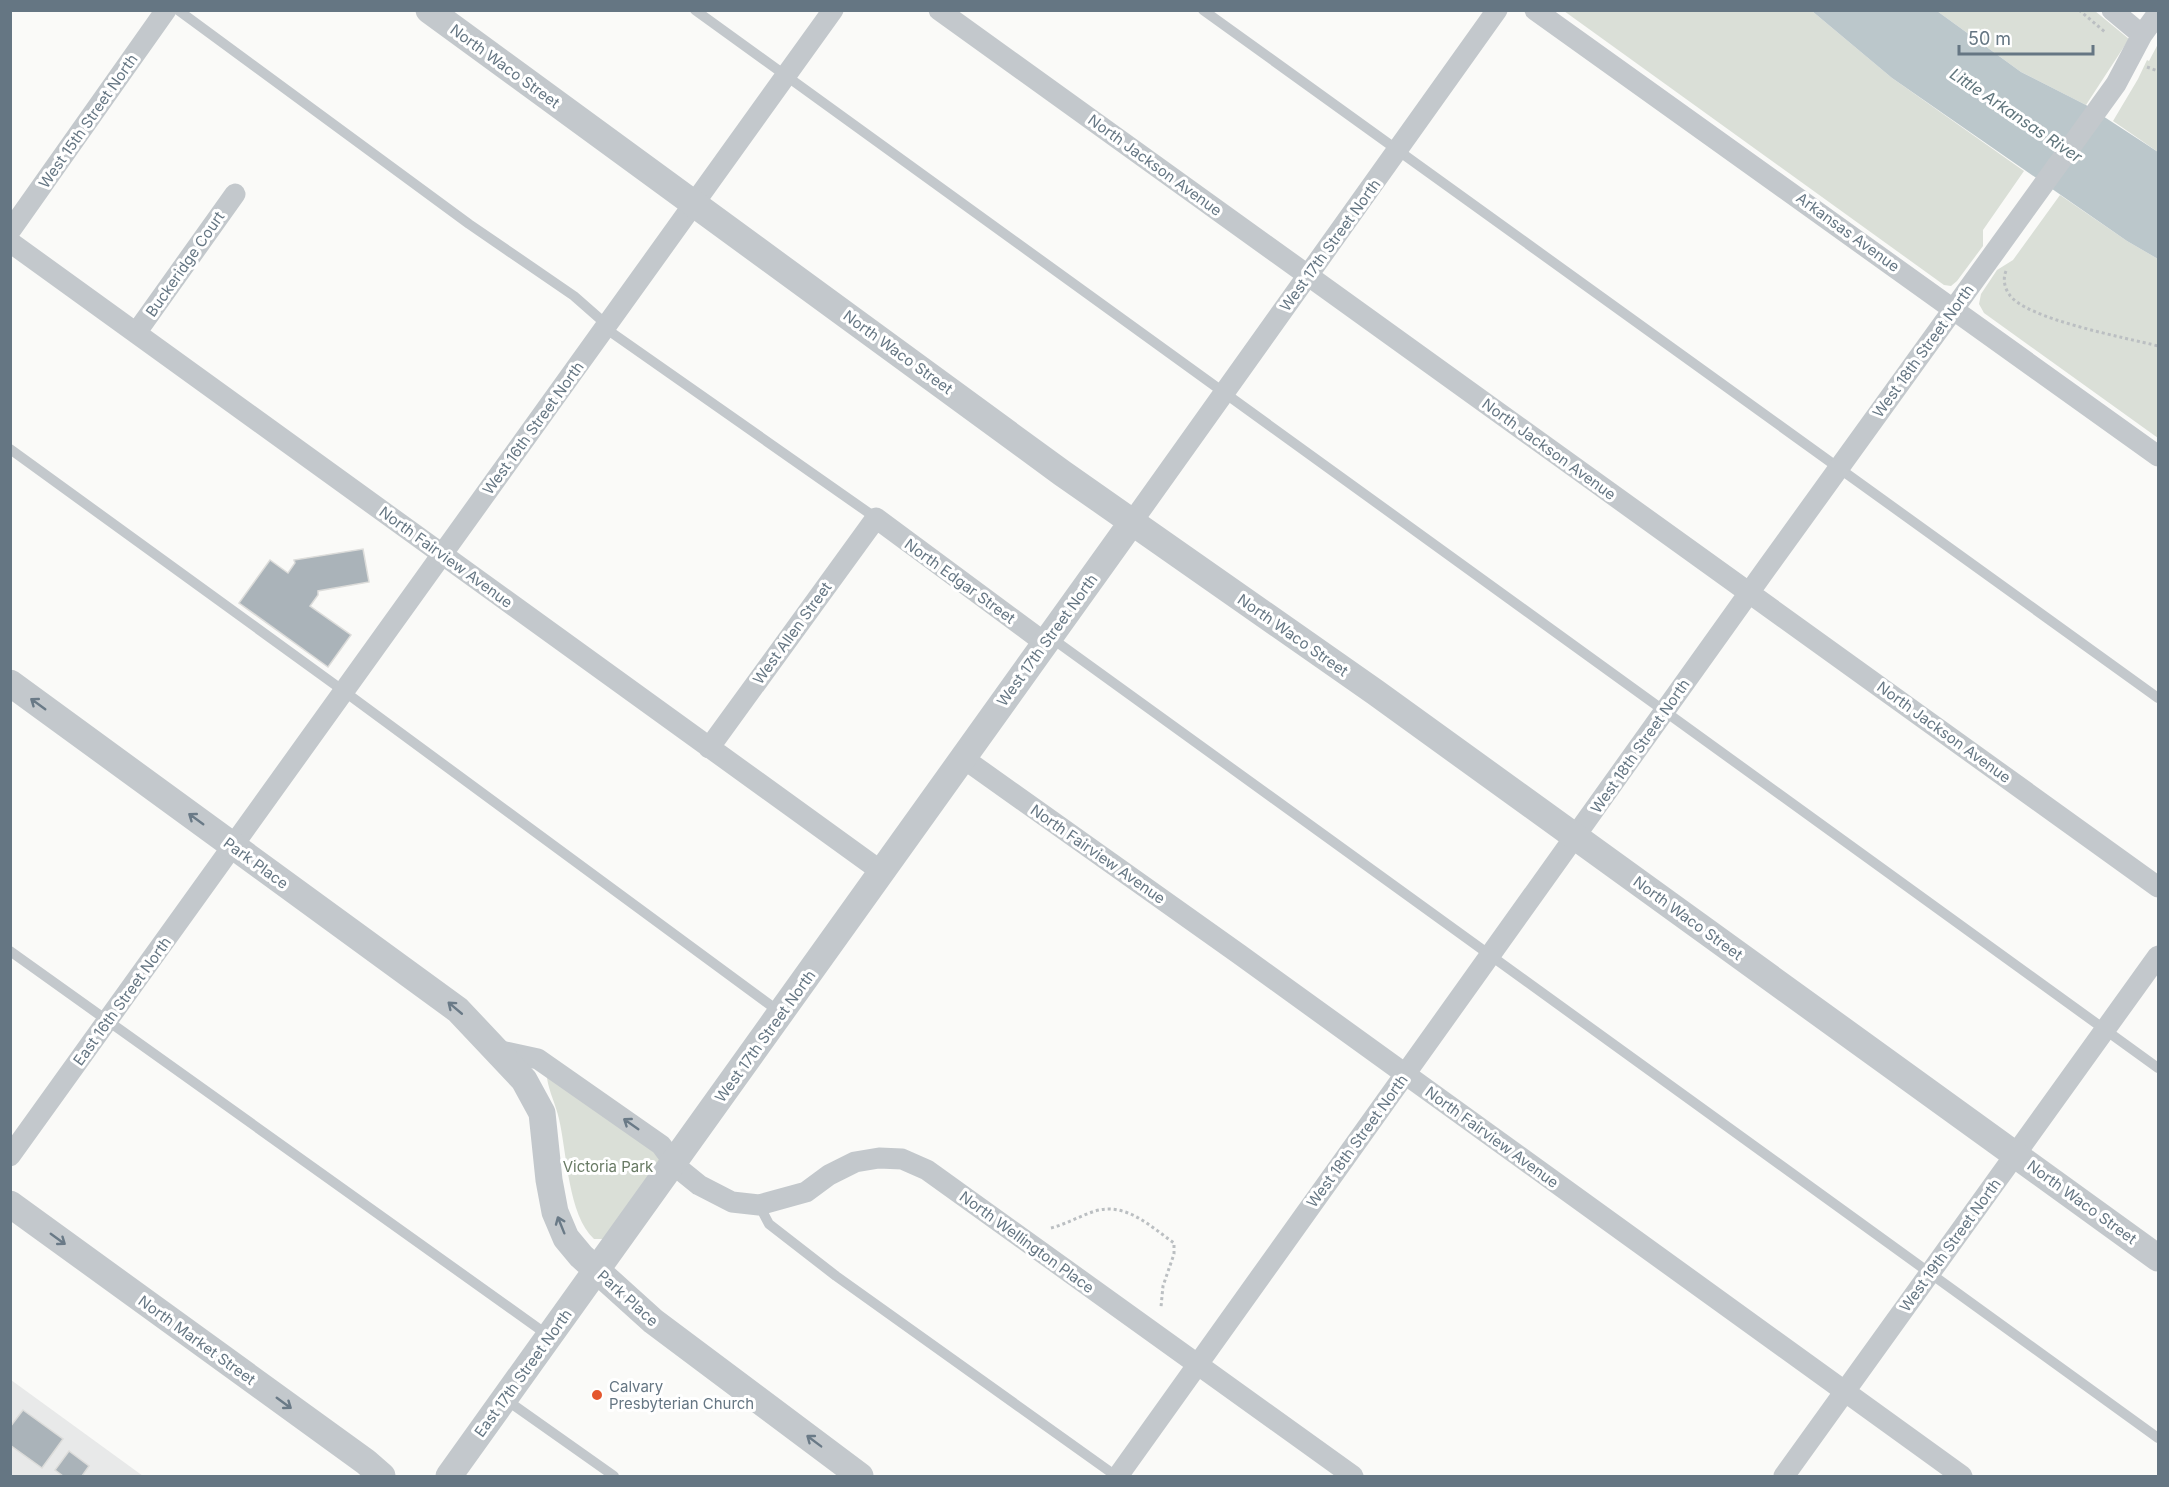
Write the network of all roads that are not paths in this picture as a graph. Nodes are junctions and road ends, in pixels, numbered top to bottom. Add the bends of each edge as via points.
1 (166, 10) edge
2 (178, 10) edge
3 (429, 10) edge
4 (695, 10) edge
5 (833, 10) edge
6 (939, 10) edge
7 (1203, 10) edge
8 (1497, 10) edge
9 (1535, 10) edge
10 (2112, 10) edge
11 (2158, 14) edge
12 (2142, 35) junction
13 (786, 76) junction
14 (1397, 152) junction
15 (235, 194) dead end
16 (694, 204) junction
17 (10, 231) edge
18 (10, 242) edge
19 (1309, 276) junction
20 (1953, 308) junction
21 (606, 327) junction
22 (136, 333) junction
23 (1224, 393) junction
24 (10, 449) edge
25 (2158, 456) edge
26 (1838, 468) junction
27 (876, 518) junction
28 (1132, 522) junction
29 (443, 554) junction
30 (1749, 593) junction
31 (1048, 640) junction
32 (10, 683) edge
33 (345, 692) junction
34 (2158, 698) edge
35 (1665, 711) junction
36 (709, 748) junction
37 (963, 758) junction
38 (1575, 837) junction
39 (234, 847) junction
40 (882, 872) junction
41 (2158, 887) edge
42 (10, 951) edge
43 (1491, 955) junction
44 (2158, 956) edge
45 (781, 1013) junction
46 (108, 1021) junction
47 (2105, 1030) junction
48 (496, 1050) junction
49 (2158, 1068) edge
50 (1405, 1074) junction
51 (2016, 1154) junction
52 (10, 1156) edge
53 (674, 1162) junction
54 (10, 1204) edge
55 (759, 1205) junction
56 (2158, 1258) edge
57 (597, 1270) junction
58 (1930, 1273) junction
59 (549, 1337) junction
60 (1198, 1365) junction
61 (1845, 1392) junction
62 (505, 1399) junction
63 (2158, 1438) edge
64 (382, 1476) edge
65 (449, 1476) edge
66 (614, 1476) edge
67 (861, 1476) edge
68 (1117, 1476) edge
69 (1353, 1476) edge
70 (1784, 1476) edge
71 (1962, 1476) edge

1 - 17 street, West 15th Street North
2 - 21 lane via 574,296
3 - 16 street, North Waco Street
4 - 13 lane
5 - 13 street, West 16th Street North
6 - 19 street, North Jackson Avenue
7 - 14 lane
8 - 14 street, West 17th Street North
9 - 20 street, Arkansas Avenue
10 - 12 street
11 - 12 street, West 18th Street North
12 - 20 street, West 18th Street North via 2116,84
13 - 16 street, West 16th Street North
13 - 23 lane
14 - 19 street, West 17th Street North
14 - 26 lane
15 - 22 street, Buckeridge Court
16 - 21 street, West 16th Street North
16 - 28 street, North Waco Street
18 - 22 street, North Fairview Avenue
19 - 23 street, West 17th Street North
19 - 30 street, North Jackson Avenue
20 - 25 street, Arkansas Avenue
20 - 26 street, West 18th Street North
21 - 27 lane
21 - 29 street, West 16th Street North
22 - 29 street, North Fairview Avenue
23 - 28 street, West 17th Street North
23 - 35 lane
24 - 33 lane
26 - 30 street, West 18th Street North
26 - 34 lane
27 - 31 street, North Edgar Street
27 - 36 street, West Allen Street
28 - 31 street, West 17th Street North
28 - 38 street, North Waco Street
29 - 33 street, West 16th Street North
29 - 36 street, North Fairview Avenue
30 - 35 street, West 18th Street North
30 - 41 street, North Jackson Avenue
31 - 37 street, West 17th Street North
31 - 43 lane
39 -> 32 street, Park Place
33 - 39 street, West 16th Street North
33 - 45 lane
35 - 38 street, West 18th Street North
35 - 47 lane
36 - 40 street, North Fairview Avenue
37 - 40 street, West 17th Street North
37 - 50 street, North Fairview Avenue
38 - 43 street, West 18th Street North
38 - 51 street, North Waco Street
39 - 46 street, East 16th Street North
48 -> 39 street, Park Place via 458,1010
40 - 45 street, West 17th Street North
42 - 46 lane
43 - 50 street, West 18th Street North
43 - 58 lane
44 - 47 street, West 19th Street North
45 - 53 street, West 17th Street North
46 - 52 street, East 16th Street North
46 - 59 lane
47 - 49 lane
47 - 51 street, West 19th Street North
53 -> 48 street via 661,1145 538,1059
57 -> 48 street, Park Place via 566,1238 555,1212 542,1113 524,1080
50 - 60 street, West 18th Street North
50 - 61 street, North Fairview Avenue
51 - 56 street, North Waco Street
51 - 58 street, West 19th Street North
53 - 55 street, North Wellington Place via 699,1185 732,1202
53 - 57 street, West 17th Street North
54 -> 64 street, North Market Street
55 - 60 street, North Wellington Place via 806,1192 855,1162 902,1159 927,1170
55 - 68 lane via 770,1224 836,1276
57 - 59 street, East 17th Street North
67 -> 57 street, Park Place via 653,1321
58 - 61 street, West 19th Street North
58 - 63 lane
59 - 62 street, East 17th Street North
60 - 68 street, West 18th Street North
60 - 69 street, North Wellington Place
61 - 70 street, West 19th Street North
61 - 71 street, North Fairview Avenue
62 - 65 street, East 17th Street North
62 - 66 lane

